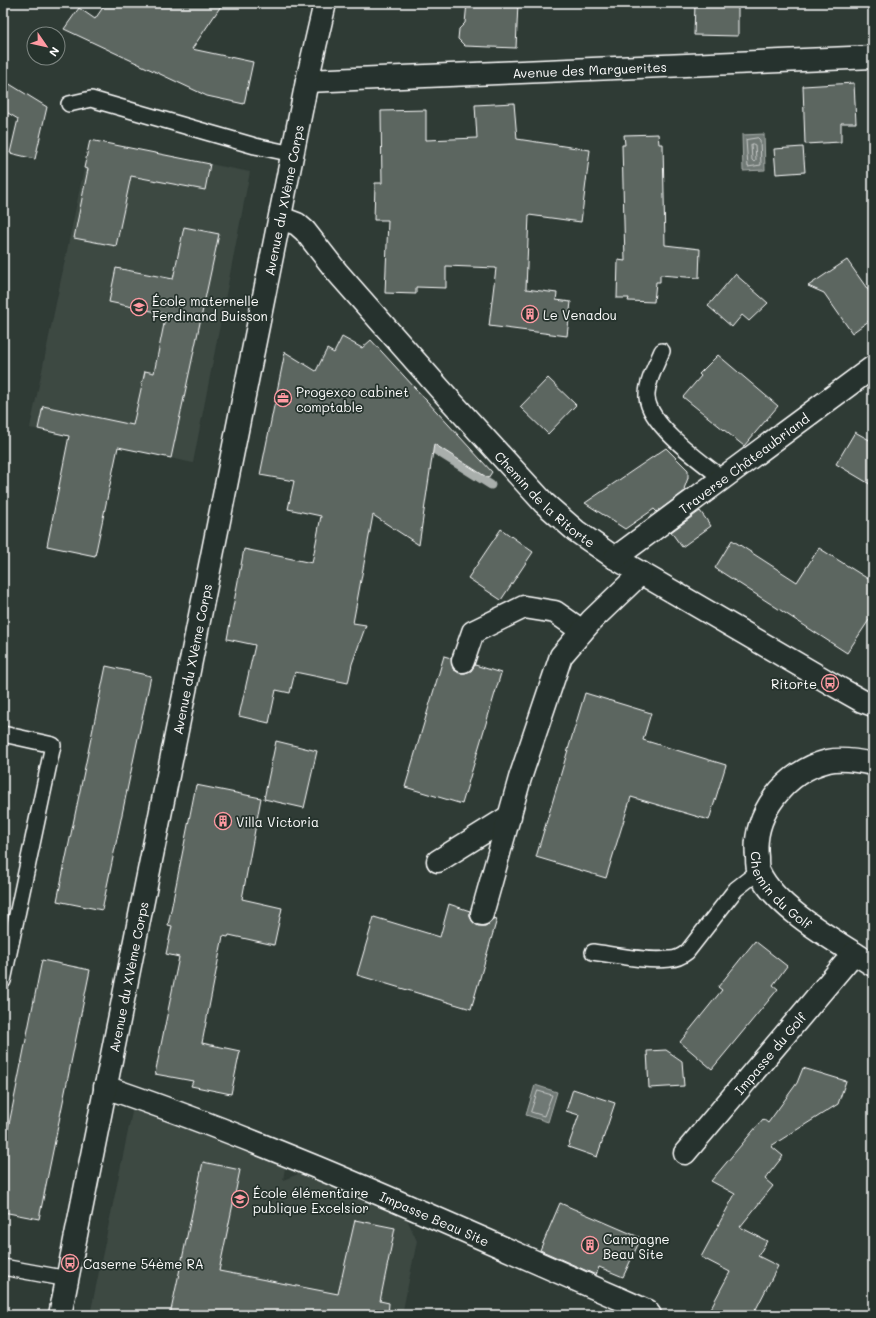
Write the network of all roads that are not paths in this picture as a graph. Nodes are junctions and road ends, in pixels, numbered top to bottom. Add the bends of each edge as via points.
1 (325, 3) edge
2 (873, 57) edge
3 (307, 82) junction
4 (69, 104) dead end
5 (293, 154) junction
6 (281, 218) junction
7 (662, 351) dead end
8 (873, 367) edge
9 (722, 478) junction
10 (615, 558) junction
11 (641, 573) junction
12 (582, 631) junction
13 (463, 662) dead end
14 (873, 705) edge
15 (3, 734) edge
16 (873, 764) edge
17 (510, 816) junction
18 (438, 861) dead end
19 (759, 871) junction
20 (482, 914) dead end
21 (593, 952) dead end
22 (854, 953) junction
23 (873, 965) edge
24 (3, 981) edge
25 (105, 1088) junction
26 (685, 1153) dead end
27 (3, 1267) edge
28 (68, 1279) junction
29 (60, 1315) edge
30 (650, 1315) edge

1 - 3 street, Avenue du XVème Corps
2 - 3 street, Avenue des Marguerites
3 - 5 street, Avenue du XVème Corps
4 - 5 lane via 92,99 255,146
5 - 6 street, Avenue du XVème Corps
6 - 10 street, Chemin de la Ritorte via 297,224 305,231 337,272 430,378 544,503 576,531
6 - 25 street, Avenue du XVème Corps
7 - 9 lane via 651,376 647,397 653,416 672,436
8 - 9 street, Traverse Châteaubriand
9 - 10 street, Traverse Châteaubriand
10 - 11 street, Chemin de la Ritorte
11 - 12 street
11 - 14 street, Chemin de la Ritorte via 836,687
12 - 13 street via 555,612 524,606 473,632
12 - 17 street via 561,656 520,778
15 - 24 lane via 53,745
16 - 19 street, Chemin du Golf via 829,760 808,768 790,780 772,801 758,825 756,849
17 - 18 street
17 - 20 street
19 - 21 lane via 736,889 687,952 678,958 658,959
19 - 22 street, Chemin du Golf via 773,892 789,908
22 - 23 street, Chemin du Golf
22 - 26 street, Impasse du Golf
25 - 28 street, Avenue du XVème Corps
25 - 30 street, Impasse Beau Site via 276,1150 627,1302
27 - 28 lane
28 - 29 street, Avenue du XVème Corps

